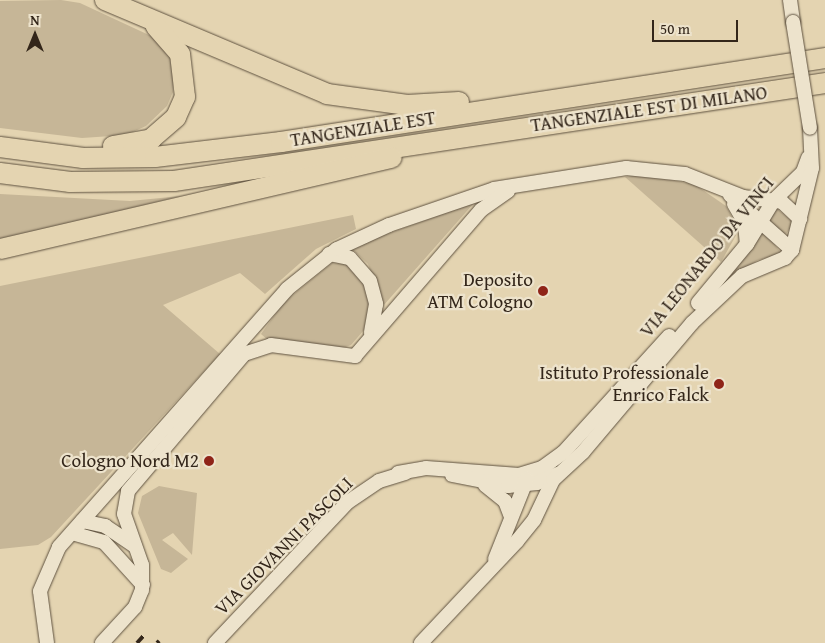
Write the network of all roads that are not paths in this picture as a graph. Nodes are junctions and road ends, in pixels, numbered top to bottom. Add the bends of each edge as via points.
1 (105, 0) edge
2 (790, 0) edge
3 (147, 18) junction
4 (825, 58) edge
5 (724, 73) junction
6 (825, 83) edge
7 (474, 134) junction
8 (0, 137) edge
9 (812, 146) junction
10 (0, 147) edge
11 (0, 172) edge
12 (525, 184) junction
13 (723, 190) junction
14 (774, 200) junction
15 (800, 219) junction
16 (761, 222) junction
17 (747, 244) junction
18 (0, 249) edge
19 (792, 250) junction
20 (329, 254) junction
21 (359, 353) junction
22 (536, 471) junction
23 (398, 473) junction
24 (558, 474) junction
25 (512, 475) junction
26 (480, 482) junction
27 (527, 484) junction
28 (540, 506) junction
29 (511, 518) junction
30 (82, 521) junction
31 (72, 533) junction
32 (135, 546) junction
33 (492, 566) junction
34 (143, 584) junction
35 (47, 643) edge
36 (102, 643) edge
37 (215, 643) edge
38 (421, 643) edge

1 - 3 highway
2 - 9 street, VIA LEONARDO DA VINCI, bridge
3 - 5 highway via 291,80 366,102 442,104
3 - 8 highway via 180,54 186,79 185,97 167,128 151,139 122,146
4 - 5 highway, TANGENZIALE EST DI MILANO
5 - 10 highway, TANGENZIALE EST via 281,142 155,157 83,158
6 - 7 highway, TANGENZIALE EST DI MILANO
7 - 11 highway, TANGENZIALE EST via 158,182 70,182
7 - 18 highway via 338,173
9 - 14 street, VIA LEONARDO DA VINCI via 803,172
9 - 15 street, VIA LEONARDO DA VINCI via 812,168
12 - 13 street via 655,168
12 - 20 street via 494,189 405,219
12 - 21 street via 481,210
13 - 14 street
13 - 16 street
13 - 17 street via 745,223
14 - 15 street via 793,208
14 - 16 street, VIA LEONARDO DA VINCI
15 - 19 street, VIA LEONARDO DA VINCI
16 - 17 street, VIA LEONARDO DA VINCI
16 - 19 street
17 - 22 street, VIA LEONARDO DA VINCI via 563,453
19 - 24 street, VIA LEONARDO DA VINCI via 785,258 742,276 724,289 583,452
20 - 21 street via 341,254 356,262 374,291 374,324
20 - 30 street via 294,282 243,336
21 - 32 street via 341,358 271,345 247,352 130,488 124,514
22 - 25 street, VIA LEONARDO DA VINCI
22 - 27 street, VIA LEONARDO DA VINCI
23 - 25 street, VIA LEONARDO DA VINCI via 426,468
23 - 26 street, VIA GIOVANNI PASCOLI via 428,472
23 - 37 street, VIA GIOVANNI PASCOLI via 348,502
24 - 27 street, VIA GIOVANNI PASCOLI
24 - 28 street, VIA LEONARDO DA VINCI
25 - 27 street, VIA LEONARDO DA VINCI
26 - 27 street, VIA GIOVANNI PASCOLI
26 - 29 street via 502,498
27 - 28 street
27 - 29 street, VIA LEONARDO DA VINCI
28 - 33 street, VIA LEONARDO DA VINCI via 517,541
29 - 33 street, VIA LEONARDO DA VINCI
30 - 31 street
30 - 32 street via 105,526
31 - 34 street via 104,542
31 - 35 street via 53,556 41,588
32 - 34 street
33 - 38 street, VIA LEONARDO DA VINCI
34 - 36 street via 135,606

